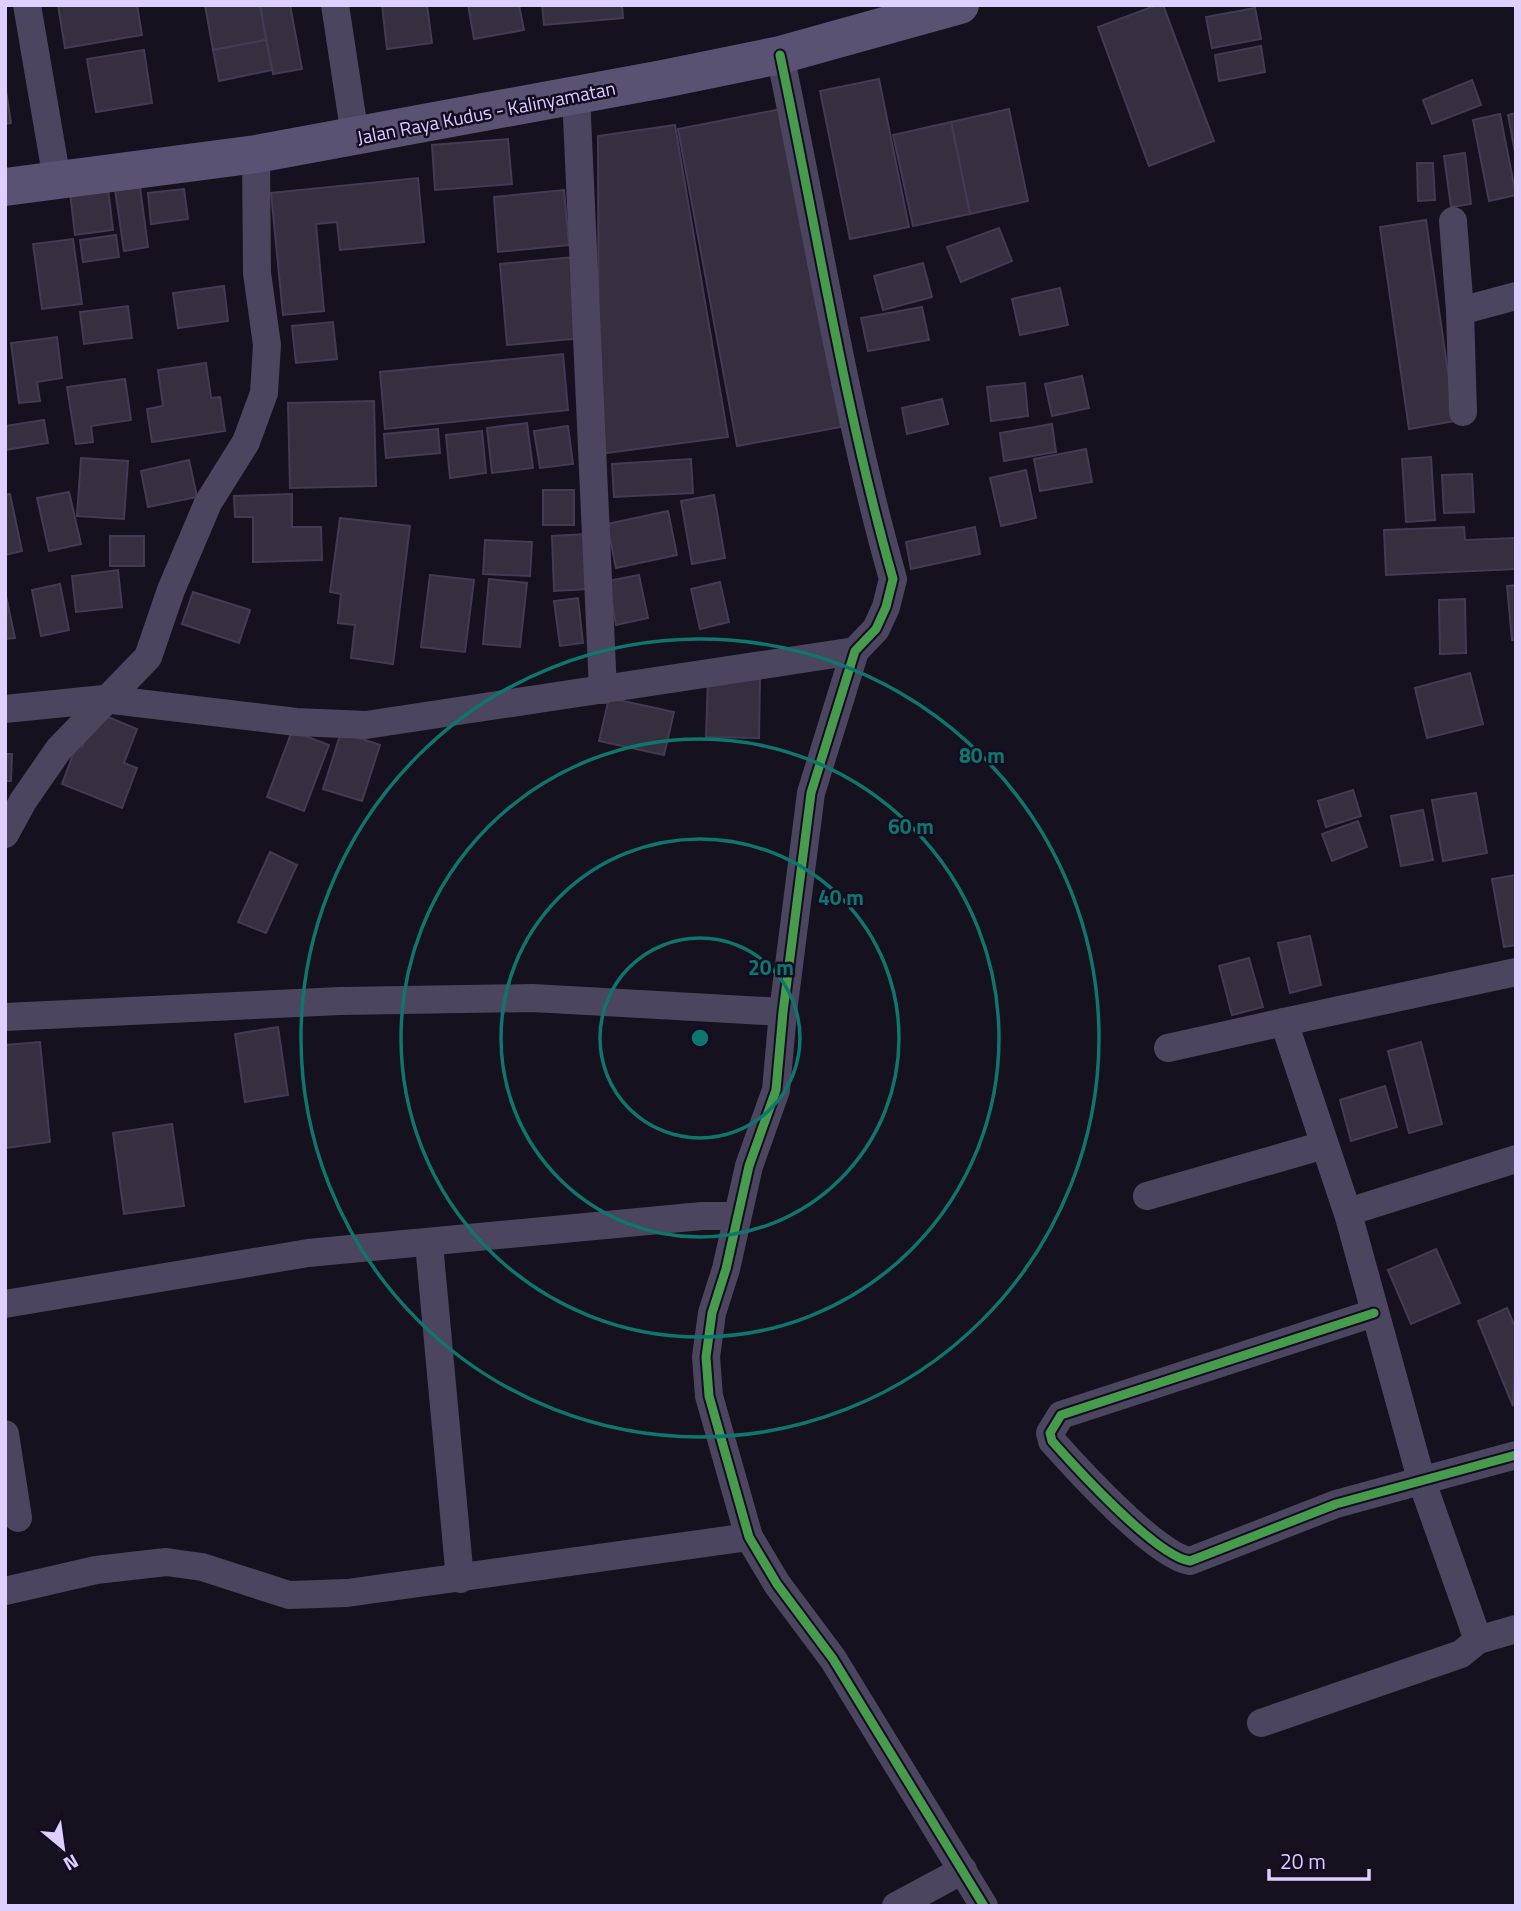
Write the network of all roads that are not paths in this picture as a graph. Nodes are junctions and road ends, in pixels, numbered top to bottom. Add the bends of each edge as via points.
1 (27, 5) edge
2 (335, 5) edge
3 (960, 5) edge
4 (780, 55) junction
5 (576, 95) junction
6 (355, 136) junction
7 (256, 154) junction
8 (57, 180) junction
9 (5, 187) edge
10 (1453, 221) dead end
11 (1516, 296) edge
12 (1460, 311) junction
13 (1463, 412) dead end
14 (855, 651) junction
15 (603, 690) junction
16 (104, 699) junction
17 (5, 709) edge
18 (5, 834) edge
19 (1516, 972) edge
20 (783, 1013) junction
21 (5, 1017) edge
22 (1284, 1022) junction
23 (1168, 1048) dead end
24 (1324, 1145) junction
25 (1516, 1159) edge
26 (1147, 1196) dead end
27 (1348, 1212) junction
28 (736, 1216) junction
29 (429, 1244) junction
30 (5, 1304) edge
31 (1374, 1313) junction
32 (5, 1434) edge
33 (1516, 1455) edge
34 (1421, 1479) junction
35 (18, 1518) dead end
36 (749, 1537) junction
37 (460, 1579) junction
38 (5, 1591) edge
39 (1516, 1629) edge
40 (1478, 1640) junction
41 (1261, 1723) dead end
42 (963, 1870) junction
43 (896, 1906) edge
44 (984, 1906) edge

1 - 8 street
2 - 6 street
3 - 4 main road, Jalan Raya Kudus - Kalinyamatan
4 - 5 main road, Jalan Raya Kudus - Kalinyamatan
4 - 14 street via 843,383 892,579 876,629
5 - 6 main road, Jalan Raya Kudus - Kalinyamatan
5 - 15 street
6 - 7 main road, Jalan Raya Kudus - Kalinyamatan
7 - 8 main road, Jalan Raya Kudus - Kalinyamatan
7 - 16 street via 257,273 267,345 264,393 246,442 199,523 148,657
8 - 9 main road, Jalan Raya Kudus - Kalinyamatan
10 - 12 street
11 - 12 street
12 - 13 street
14 - 15 street
14 - 20 street via 811,793
15 - 16 street via 366,725 296,722
16 - 17 street
16 - 18 street via 60,749
19 - 22 street
20 - 21 street via 533,998 340,1001
20 - 28 street via 776,1090
22 - 23 street
22 - 24 street
24 - 26 street
24 - 27 street
25 - 27 street
27 - 31 street
28 - 29 street
28 - 36 street via 706,1357 709,1396
29 - 30 street via 308,1253
29 - 37 street
31 - 34 street
31 - 34 street via 1061,1415 1050,1433 1052,1441 1143,1531 1174,1555 1190,1561 1336,1504
32 - 35 street
33 - 34 street
34 - 40 street
36 - 37 street
36 - 42 street via 777,1584 833,1658
37 - 38 street via 289,1595 202,1567 166,1562 96,1570
39 - 40 street
40 - 41 street via 1461,1654
42 - 43 street
42 - 44 street

